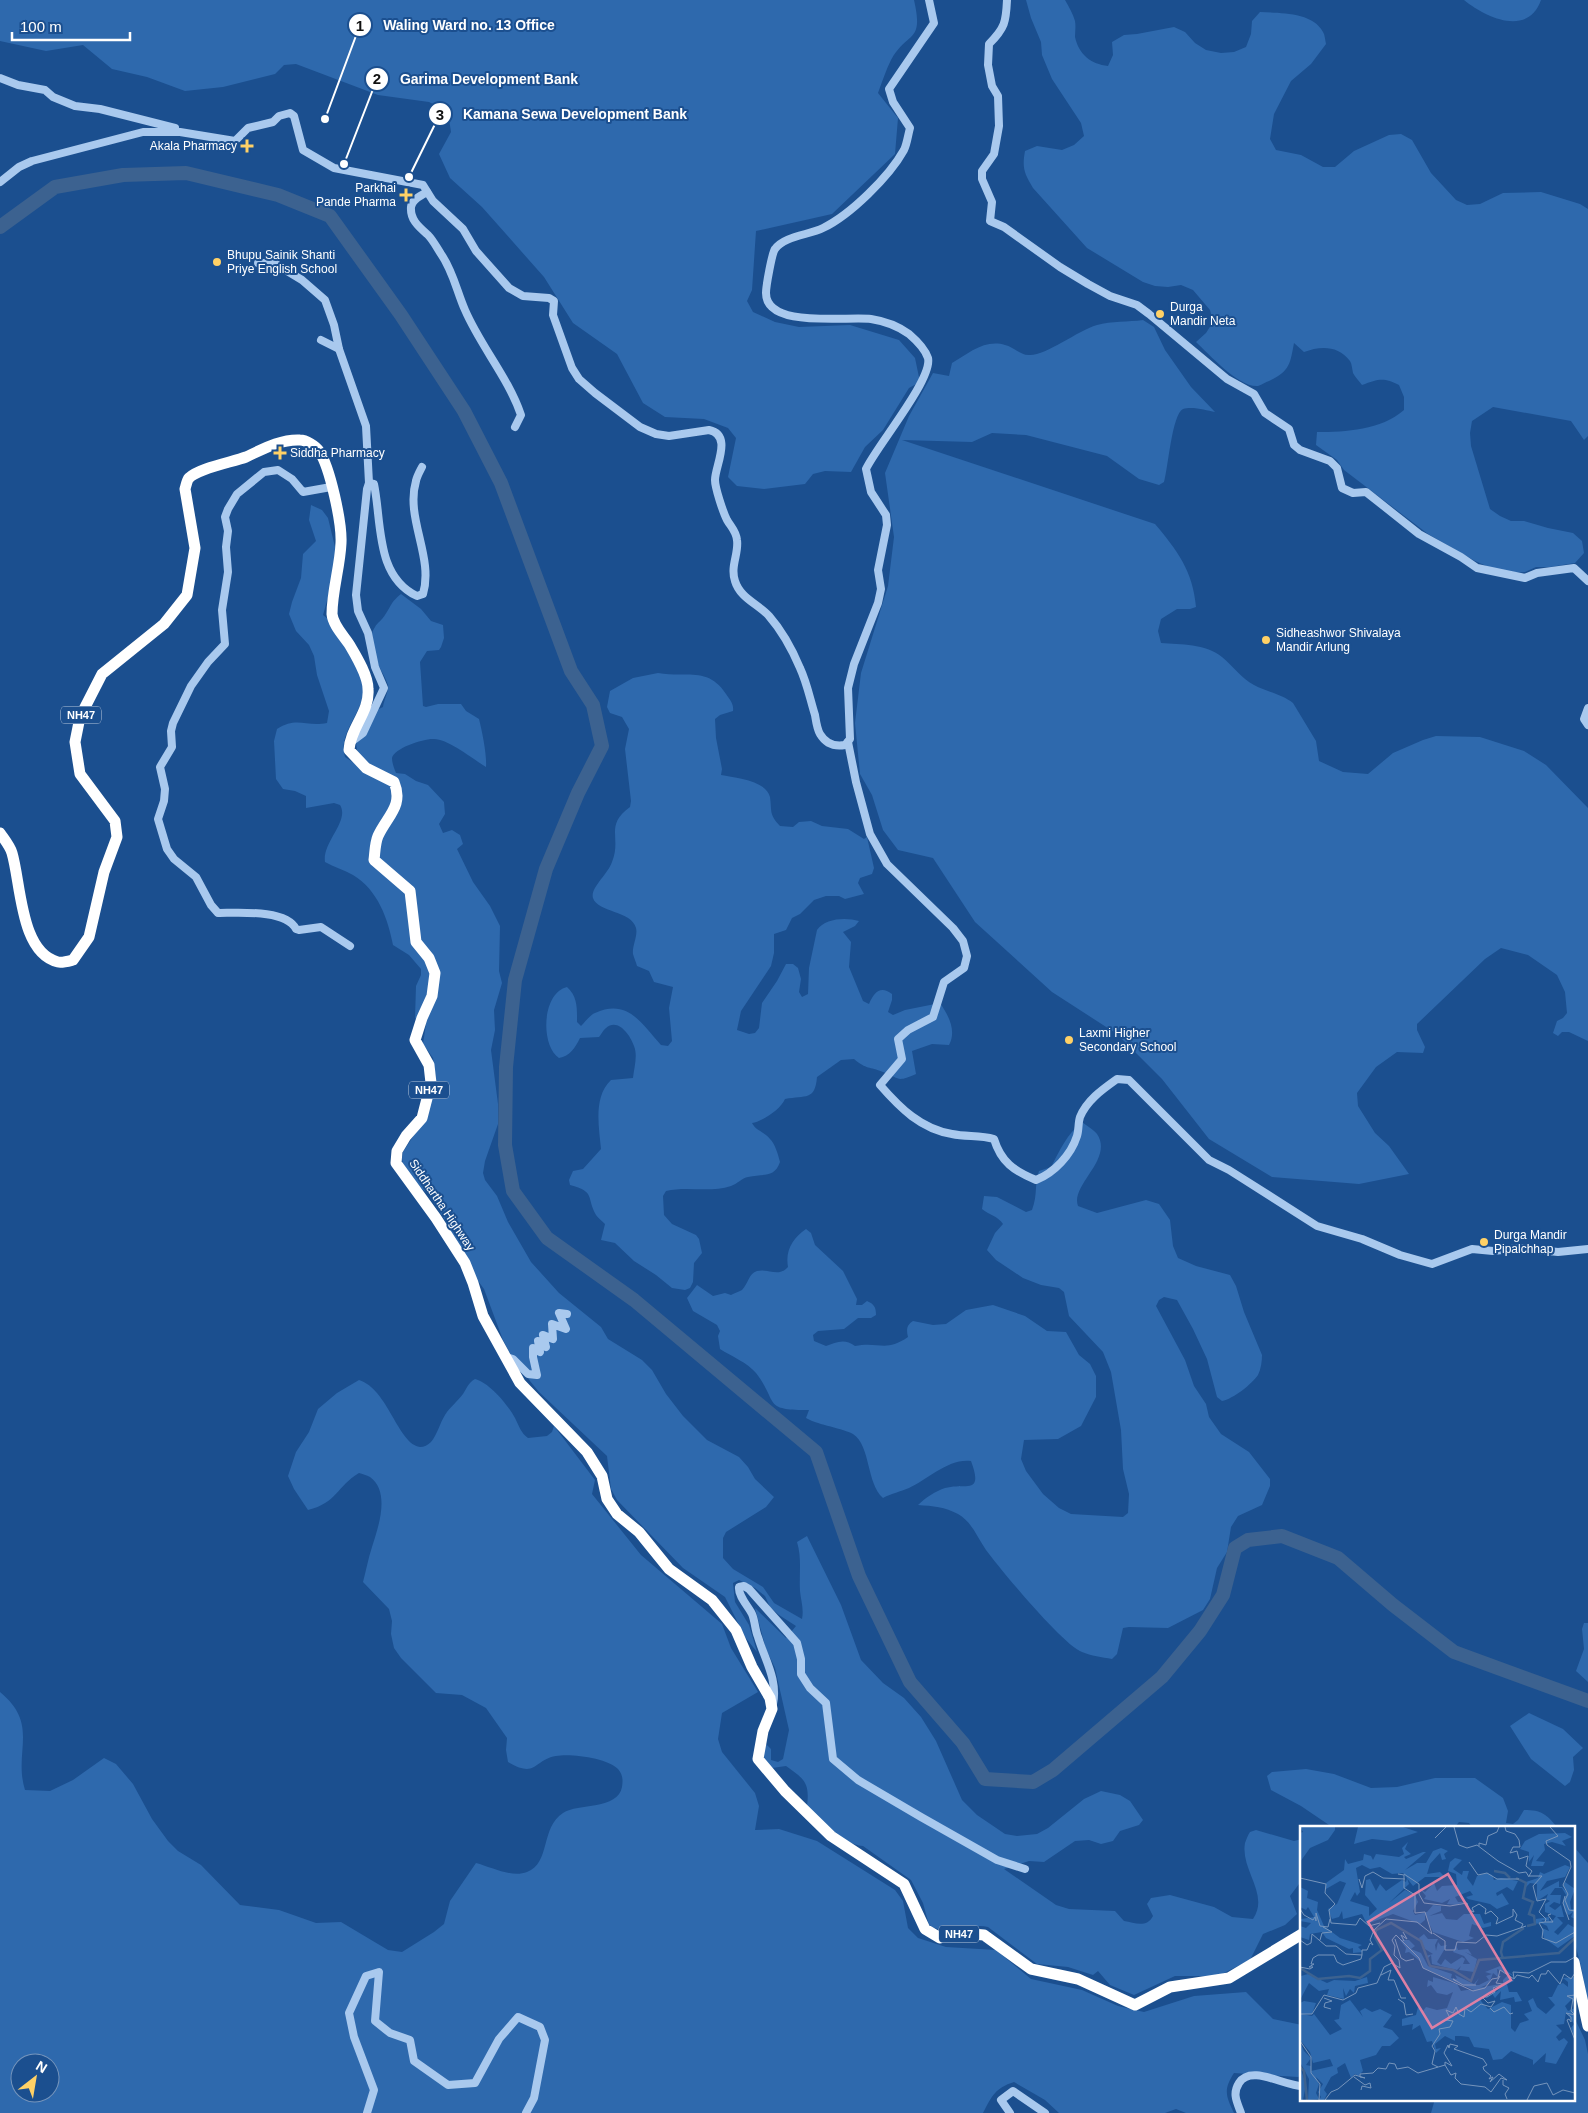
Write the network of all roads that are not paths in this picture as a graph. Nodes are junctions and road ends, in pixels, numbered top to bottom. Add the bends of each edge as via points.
1 (929, 0) edge
2 (1007, 0) edge
3 (0, 78) edge
4 (188, 133) junction
5 (0, 182) edge
6 (427, 192) junction
7 (258, 263) dead end
8 (321, 340) dead end
9 (339, 349) junction
10 (514, 427) dead end
11 (422, 467) dead end
12 (369, 483) junction
13 (331, 487) junction
14 (1588, 581) edge
15 (1588, 708) edge
16 (1588, 726) edge
17 (848, 742) junction
18 (350, 744) junction
19 (0, 833) edge
20 (350, 946) dead end
21 (1588, 1249) edge
22 (568, 1314) dead end
23 (506, 1357) junction
24 (772, 1709) junction
25 (1025, 1870) dead end
26 (1300, 1935) edge
27 (1576, 1971) edge
28 (1588, 2026) edge
29 (1300, 2086) edge
30 (367, 2113) edge
31 (526, 2113) edge
32 (1010, 2113) edge
33 (1045, 2113) edge
34 (1241, 2113) edge

1 - 17 street via 934,23 889,89 893,102 910,128 904,149 884,178 854,206 824,228 775,248 766,293 774,309 793,318 873,319 892,325 909,334 928,358 928,368 866,469 871,492 886,515 887,525 878,570 881,589 878,603 848,688 851,731
2 - 14 street via 1002,30 989,44 988,65 999,107 994,154 982,171 992,202 990,221 1004,227 1088,284 1149,314 1227,379 1254,394 1265,413 1289,429 1294,445 1300,450 1330,461 1337,468 1342,488 1353,493 1366,492 1419,534 1477,568 1525,578 1574,568
3 - 4 street via 45,90 52,97 75,106 100,108
4 - 5 street via 143,132 32,161
4 - 6 street via 235,141 248,128 273,122 290,113 294,116 302,150 316,160 334,168 423,185
6 - 10 street via 413,201 412,217 443,257 464,310 513,394 521,415
6 - 17 street via 432,201 463,229 476,250 510,288 523,296 554,301 553,315 572,368 595,394 640,427 656,434 669,436 709,430 719,436 721,460 715,482 724,513 737,534 734,580 740,592 768,615 790,644 804,677 818,732 837,747
7 - 9 street via 274,262 325,300
8 - 9 street
9 - 12 street via 366,426
11 - 12 street via 415,482 414,508 427,581 423,594 417,596 407,591 392,572 383,552 374,484
12 - 18 street via 356,595 373,662 384,688 363,733
13 - 18 highway, NH47 via 338,510 341,540 332,617 361,667 368,688 366,708
13 - 19 highway, NH47 via 319,450 302,439 279,443 190,478 185,489 195,548 187,595 164,624 102,674 80,717 75,742 80,774 115,821 117,837 104,872 89,937 73,960 59,963 46,956 32,938 22,912 12,851
13 - 20 street via 303,492 278,470 264,472 237,494 228,509 228,572 222,610 225,644 197,676 178,711 171,731 172,747 160,767 165,789 158,819 174,859 196,878 218,913 276,916 294,924 299,930 321,927
15 - 16 street via 1584,719
17 - 21 street via 870,834 887,864 963,941 964,968 944,982 934,1017 908,1030 898,1040 902,1059 880,1085 927,1128 994,1139 1008,1166 1036,1180 1047,1175 1071,1150 1080,1117 1100,1090 1117,1079 1130,1080 1209,1160 1317,1226 1432,1264 1472,1250 1520,1248 1558,1252
18 - 23 highway, Siddhartha Highway / NH47 via 350,750 366,768 394,782 398,792 395,808 378,838 374,860 410,891 416,942 429,958 435,973 432,996 415,1040 429,1065 431,1083 422,1118 396,1151 396,1163 465,1263 483,1316
22 - 23 street via 559,1313 566,1328 552,1324 553,1339 543,1335 546,1347 538,1341 540,1352 533,1348 537,1375 528,1374 513,1359
23 - 24 highway, Siddhartha Highway / NH47 via 520,1383 587,1452 602,1476 608,1499 618,1514 640,1532 669,1569 712,1600 736,1630 770,1698
24 - 25 street via 775,1693 769,1667 752,1615 738,1592 739,1587 749,1589 797,1643 801,1674 826,1703 833,1759 858,1780 921,1817 997,1860
24 - 26 highway, NH47 via 763,1731 758,1759 831,1836 904,1884 925,1928 940,1938 961,1933 984,1935 1031,1969 1078,1979 1135,2005 1170,1987 1229,1978
27 - 28 highway
29 - 34 street via 1251,2074 1242,2078 1235,2097
30 - 31 street via 374,2090 354,2037 349,2013 366,1976 379,1972 375,2021 390,2033 410,2040 414,2061 448,2085 475,2084 500,2039 518,2017 540,2027 545,2040 534,2098
32 - 33 street via 1001,2100 1013,2091

